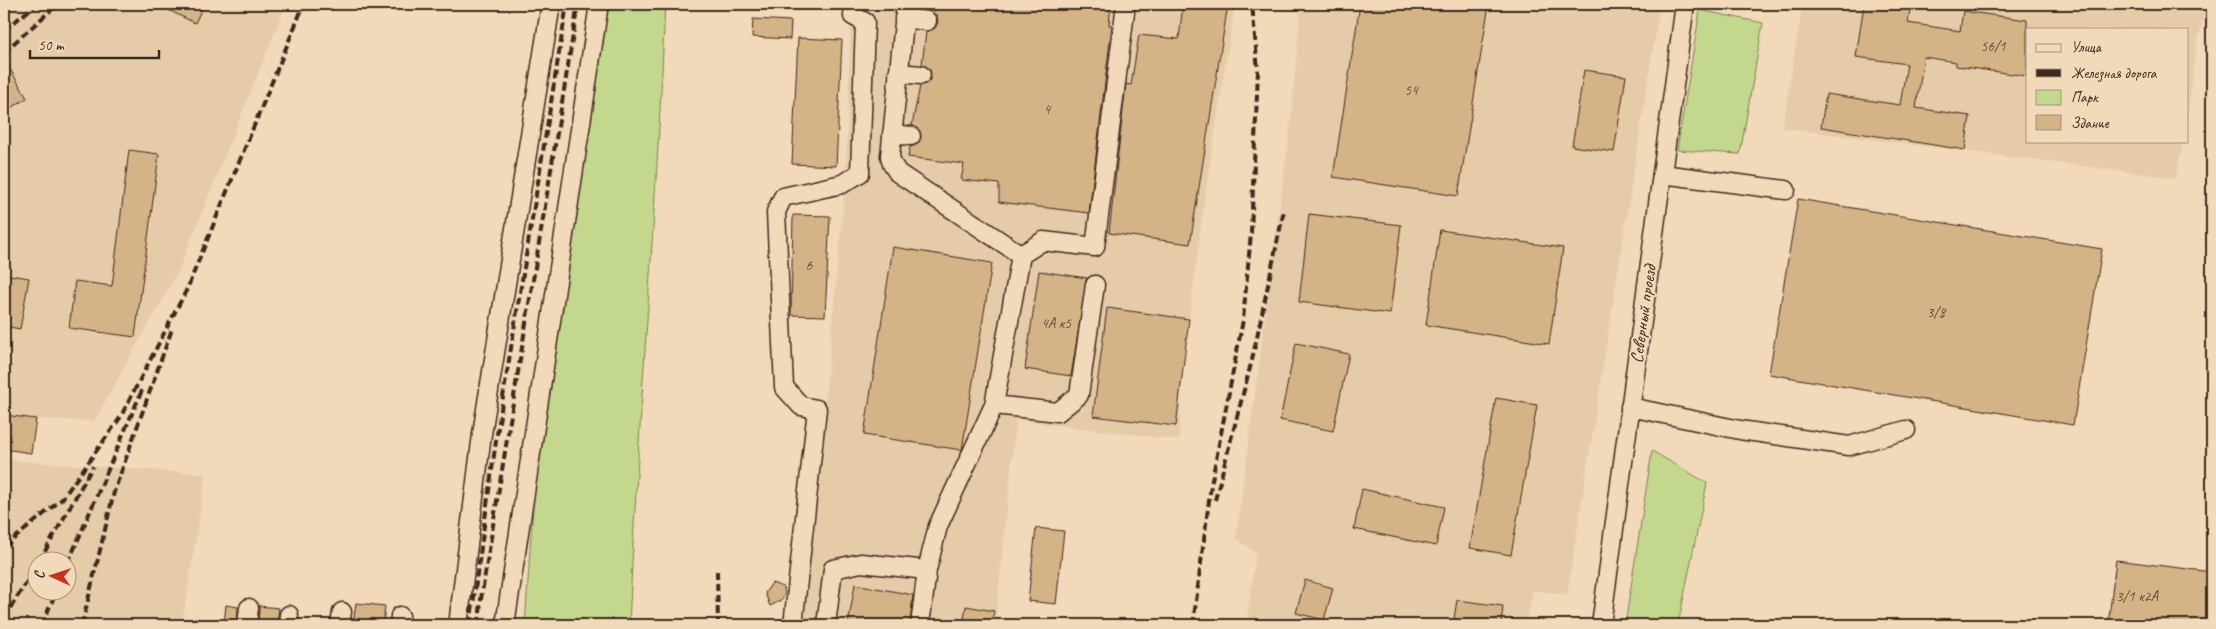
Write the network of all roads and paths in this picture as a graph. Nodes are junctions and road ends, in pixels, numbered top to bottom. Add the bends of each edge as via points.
1 (551, 4) edge
2 (600, 4) edge
3 (854, 4) edge
4 (1126, 4) edge
5 (1686, 4) edge
6 (905, 11) edge
7 (928, 22) dead end
8 (898, 73) junction
9 (921, 75) dead end
10 (892, 134) junction
11 (911, 136) dead end
12 (1662, 174) junction
13 (1786, 190) dead end
14 (1021, 255) junction
15 (1096, 285) dead end
16 (994, 405) junction
17 (1630, 407) junction
18 (1906, 430) dead end
19 (927, 570) junction
20 (249, 608) dead end
21 (247, 625) edge
22 (458, 625) edge
23 (505, 625) edge
24 (793, 625) edge
25 (826, 625) edge
26 (920, 625) edge
27 (1601, 625) edge

1 - 22 street via 482,434
2 - 23 street
3 - 24 street via 853,16 865,22 860,172 842,184 782,197 776,212 784,387 801,406 818,409
4 - 14 street via 1115,46 1095,247 1042,241
5 - 12 street, Северный проезд
6 - 7 street
6 - 8 street
8 - 9 street
8 - 10 street
10 - 11 street
10 - 14 street via 890,156 898,173
12 - 13 street
12 - 17 street, Северный проезд
14 - 16 street
15 - 16 street via 1079,395 1058,412
16 - 19 street via 938,526
17 - 18 street via 1749,431 1850,446
17 - 27 street, Северный проезд
19 - 25 street via 861,563 833,568
19 - 26 street
20 - 21 street

